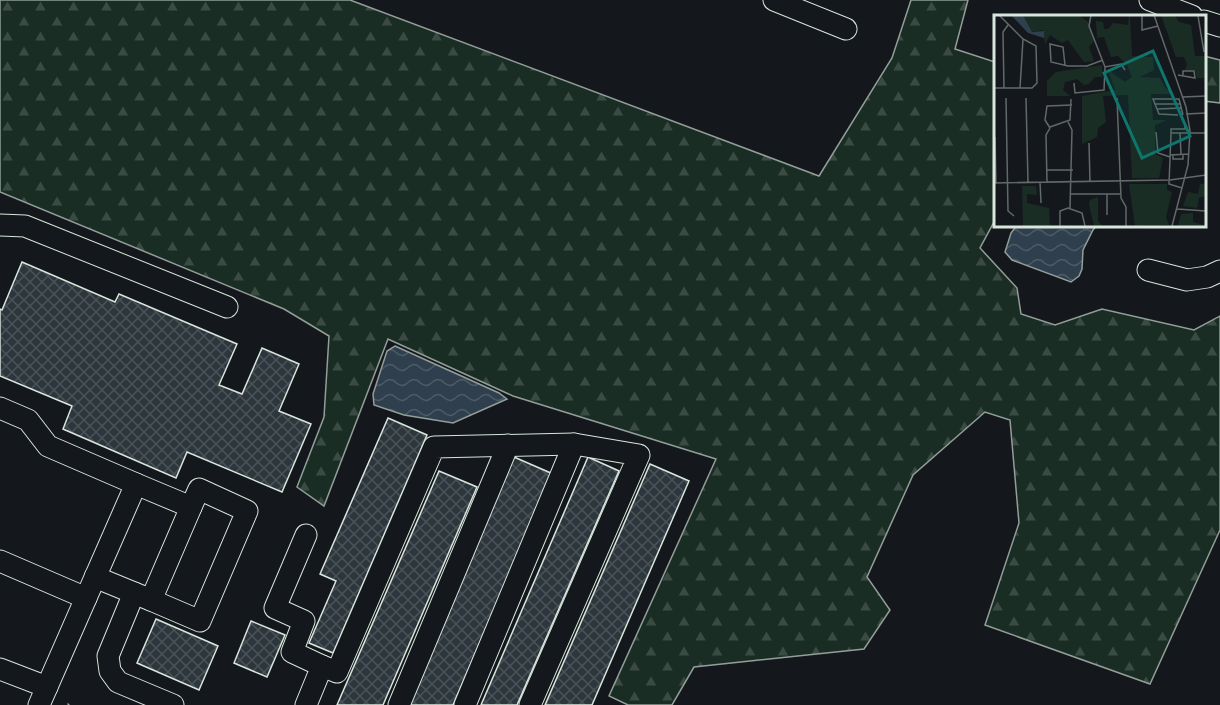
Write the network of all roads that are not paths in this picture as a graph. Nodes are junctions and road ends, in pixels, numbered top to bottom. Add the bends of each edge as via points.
1 (774, 0) edge
2 (1150, 0) edge
3 (1189, 15) edge
4 (1205, 22) edge
5 (1220, 26) edge
6 (846, 29) dead end
7 (0, 225) edge
8 (1148, 270) dead end
9 (1220, 271) edge
10 (227, 307) dead end
11 (0, 408) edge
12 (574, 444) junction
13 (508, 445) junction
14 (136, 484) junction
15 (191, 507) junction
16 (306, 535) dead end
17 (0, 561) edge
18 (95, 577) junction
19 (143, 597) junction
20 (86, 598) junction
21 (322, 666) junction
22 (0, 669) edge
23 (43, 696) edge
24 (172, 705) edge
25 (306, 705) edge
26 (399, 705) edge
27 (465, 705) edge
28 (530, 705) edge

1 - 6 street
2 - 3 street
4 - 5 street
7 - 10 street via 25,226
8 - 9 street via 1187,280 1207,278
11 - 14 street via 28,420 48,446
12 - 13 street
12 - 27 street
12 - 28 street via 639,455
13 - 21 street via 434,447 337,672
13 - 26 street
14 - 15 street
14 - 18 street
15 - 19 street
15 - 19 street via 199,489 247,511 200,621
16 - 21 street via 275,608 304,621 291,652
17 - 20 street
18 - 19 street
18 - 20 street
19 - 24 street via 108,656 110,671 118,682
20 - 23 street
21 - 25 street
22 - 23 street

